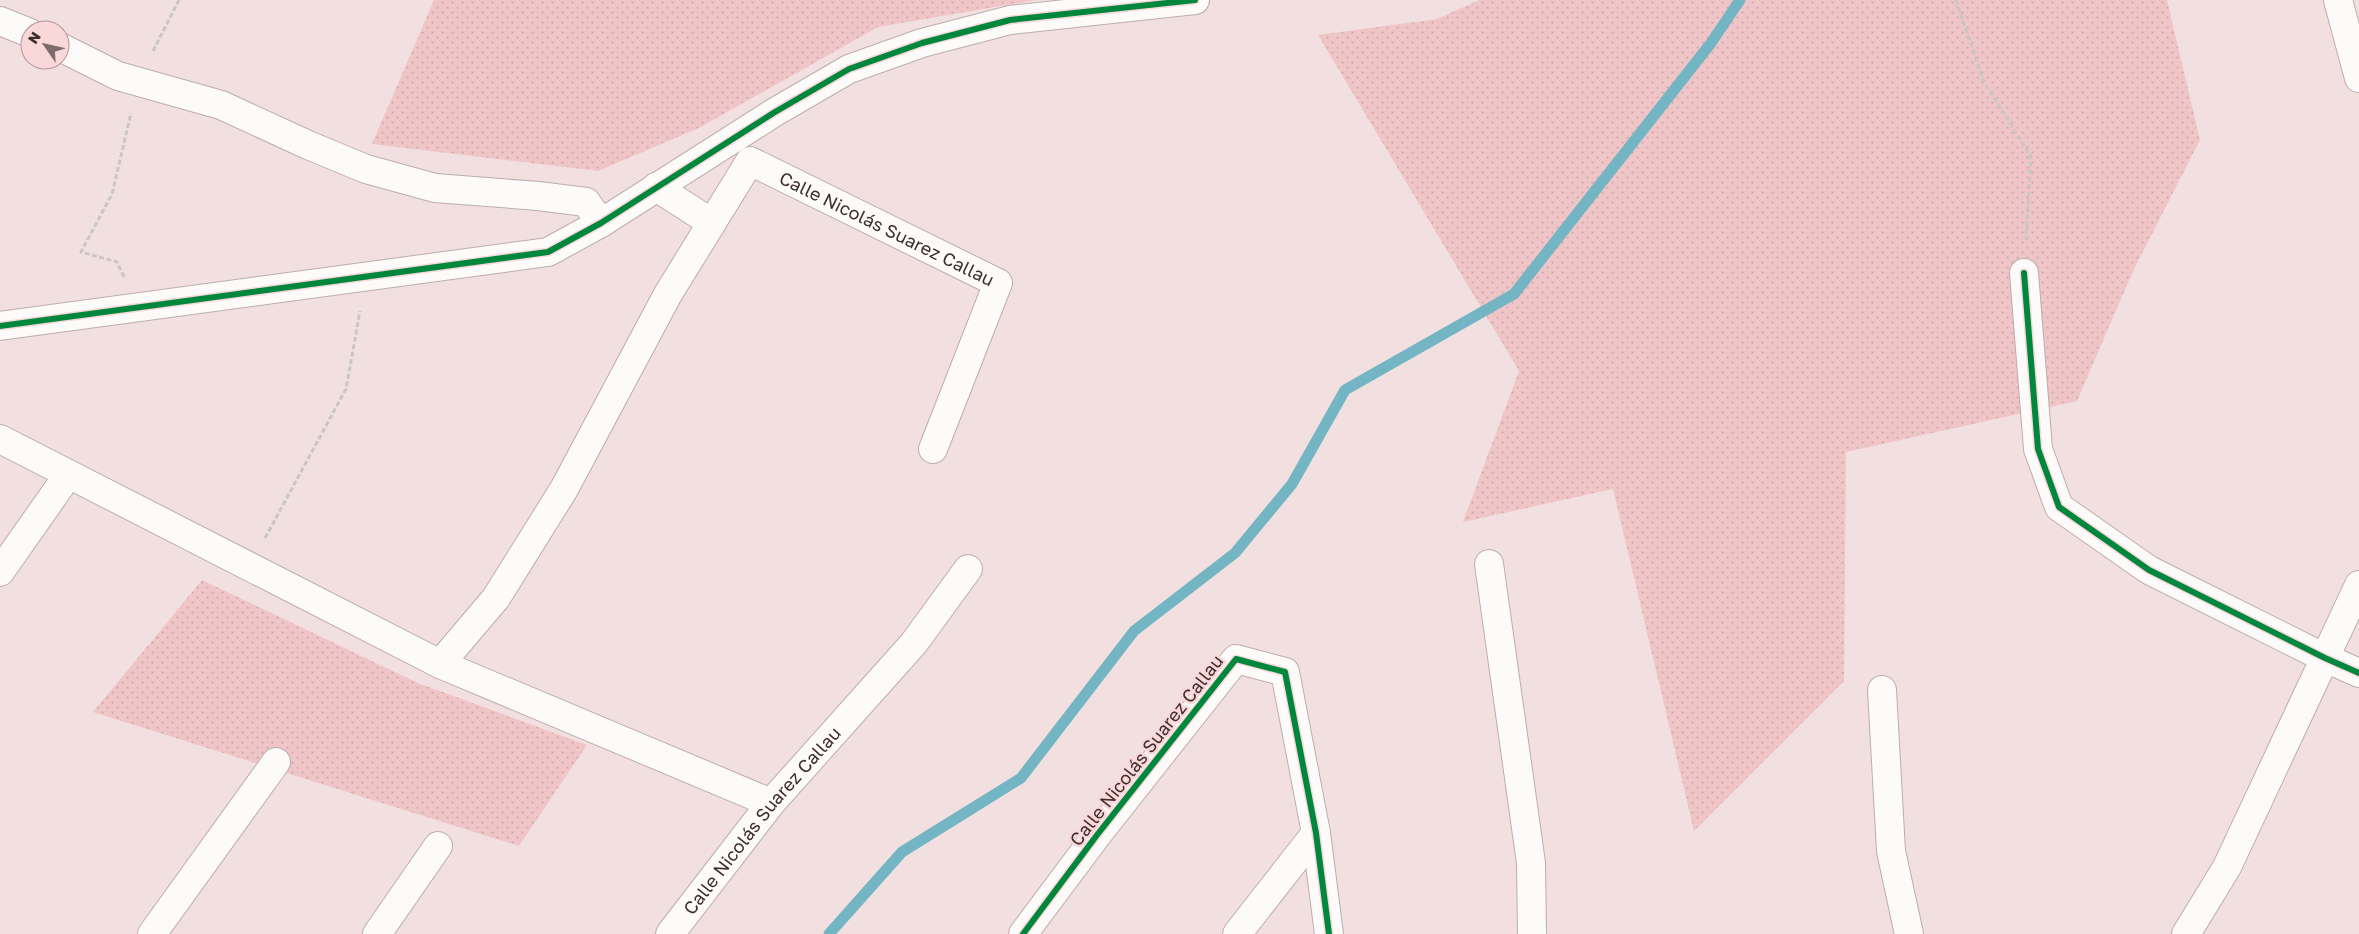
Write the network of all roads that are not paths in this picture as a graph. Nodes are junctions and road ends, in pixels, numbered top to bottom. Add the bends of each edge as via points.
1 (1194, 0) edge
2 (2338, 0) edge
3 (0, 21) edge
4 (20, 29) edge
5 (70, 52) edge
6 (2359, 78) edge
7 (656, 187) junction
8 (601, 223) junction
9 (712, 223) junction
10 (2024, 273) road end
11 (0, 326) edge
12 (0, 439) edge
13 (933, 449) dead end
14 (68, 475) junction
15 (1489, 564) dead end
16 (968, 569) dead end
17 (0, 572) edge
18 (2359, 585) edge
19 (2325, 658) junction
20 (440, 664) junction
21 (2359, 673) edge
22 (1882, 690) dead end
23 (276, 762) dead end
24 (771, 803) junction
25 (1316, 833) junction
26 (438, 846) dead end
27 (2227, 867) junction
28 (152, 934) edge
29 (377, 934) edge
30 (670, 934) edge
31 (1024, 934) edge
32 (1237, 934) edge
33 (1329, 934) edge
34 (1532, 934) edge
35 (1909, 934) edge
36 (2186, 934) edge
37 (2198, 934) edge

1 - 7 street via 1010,20 922,43 849,69
2 - 6 street
3 - 4 street
5 - 8 street via 118,76 221,105 366,169 434,188 586,202
7 - 8 street
7 - 9 street
8 - 11 street via 548,252
9 - 13 street, Calle Nicolás Suarez Callau via 750,161 998,283
9 - 20 street via 668,294 558,498 496,598
10 - 19 street via 2038,450 2059,507 2149,570
12 - 14 street
14 - 17 street
14 - 20 street
15 - 34 street via 1531,863
16 - 24 street, Calle Nicolás Suarez Callau via 914,643
18 - 19 street
19 - 21 street
19 - 27 street
20 - 24 street
22 - 35 street via 1891,850
23 - 28 street
24 - 30 street, Calle Nicolás Suarez Callau
25 - 31 street, Calle Nicolás Suarez Callau via 1285,672 1236,659
25 - 32 street
25 - 33 street
26 - 29 street
27 - 36 street
27 - 37 street

